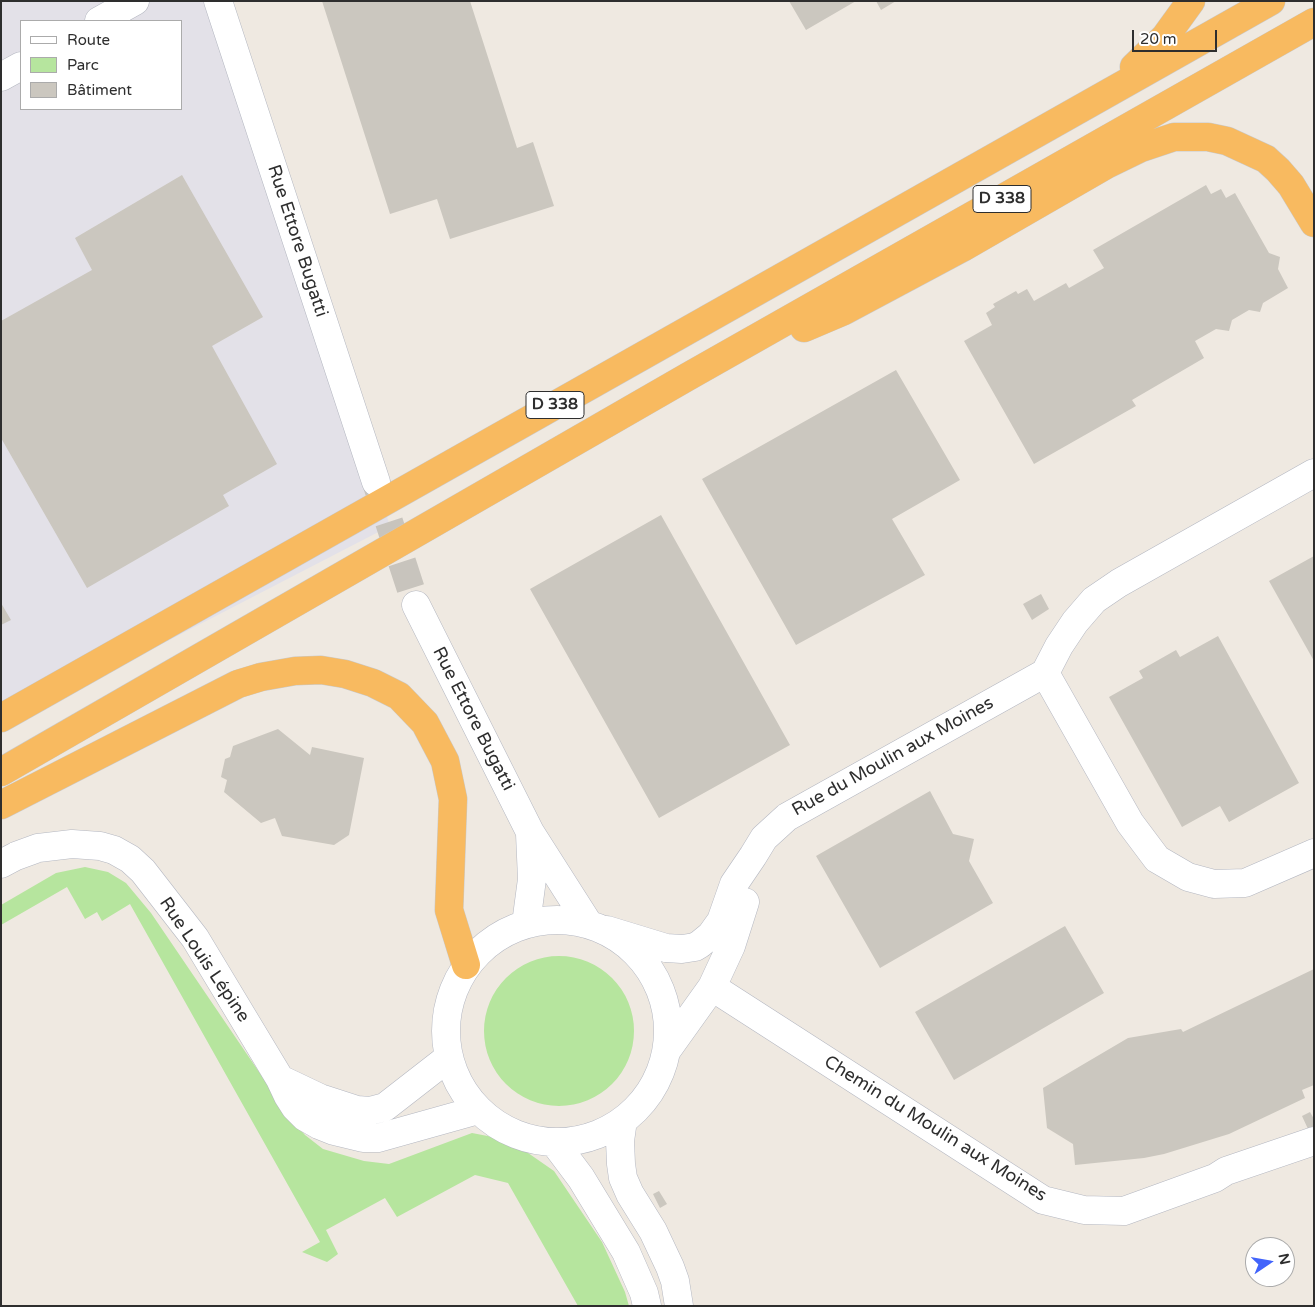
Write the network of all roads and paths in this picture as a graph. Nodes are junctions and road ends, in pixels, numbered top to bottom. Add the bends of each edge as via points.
1 (134, 1) edge
2 (218, 1) edge
3 (1191, 1) edge
4 (1271, 1) edge
5 (102, 20) edge
6 (1314, 22) edge
7 (20, 67) edge
8 (1, 77) edge
9 (1108, 93) junction
10 (1314, 223) edge
11 (689, 376) junction
12 (1314, 473) edge
13 (376, 482) tunnel mouth
14 (416, 605) tunnel mouth
15 (1045, 673) junction
16 (1, 718) edge
17 (1, 772) edge
18 (1, 804) edge
19 (530, 832) junction
20 (1314, 853) edge
21 (753, 856) junction
22 (1, 864) edge
23 (526, 924) junction
24 (597, 927) junction
25 (466, 965) junction
26 (712, 987) junction
27 (667, 1050) junction
28 (448, 1058) junction
29 (280, 1079) junction
30 (478, 1110) junction
31 (623, 1120) junction
32 (1314, 1141) edge
33 (554, 1142) junction
34 (647, 1306) edge
35 (679, 1306) edge

1 - 5 street
2 - 13 street, Rue Ettore Bugatti
3 - 9 highway via 1165,37
4 - 9 highway, D 338
6 - 11 highway, D 338
7 - 8 street
9 - 16 highway, D 338
10 - 11 highway via 1291,185 1266,159 1227,141 1208,137 1174,138 1141,148 1106,165 844,311
11 - 17 highway, D 338
12 - 15 street via 1094,600 1064,638
14 - 19 street, Rue Ettore Bugatti
15 - 20 street via 1130,823 1157,859 1188,877 1214,884 1245,883
15 - 21 street, Rue du Moulin aux Moines via 786,817 764,838
18 - 25 highway via 238,684 295,671 321,670 373,683 399,696 425,723 445,761 453,799 448,910
19 - 23 street, Rue Ettore Bugatti via 532,879
19 - 24 street, Rue Ettore Bugatti
21 - 24 street, Rue du Moulin aux Moines via 734,884 721,922 695,947 666,948
21 - 26 street, Rue du Moulin aux Moines via 744,909
22 - 29 street, Rue Louis Lépine via 38,848 72,844 100,846 130,859 143,871 194,938
23 - 24 street, Rue du Moulin aux Moines via 568,919
23 - 25 street, Rue du Moulin aux Moines via 511,928 486,943
24 - 27 street via 636,951 656,980 667,1014
25 - 28 street, Rue du Moulin aux Moines via 451,994 446,1017
26 - 27 street, Rue du Moulin aux Moines
26 - 32 street, Chemin du Moulin aux Moines via 1043,1200 1084,1210 1124,1211
27 - 31 street, Rue du Moulin aux Moines via 657,1081 638,1108
28 - 29 street via 385,1108 370,1111 320,1098
28 - 30 street, Rue du Moulin aux Moines via 459,1086
29 - 30 street, Rue Louis Lépine via 295,1107 305,1117 334,1131 363,1138 378,1138
30 - 33 street, Rue du Moulin aux Moines via 508,1132
31 - 33 street, Rue du Moulin aux Moines via 582,1140
31 - 35 street via 620,1141 623,1178 670,1267
33 - 34 street via 581,1178 626,1252

